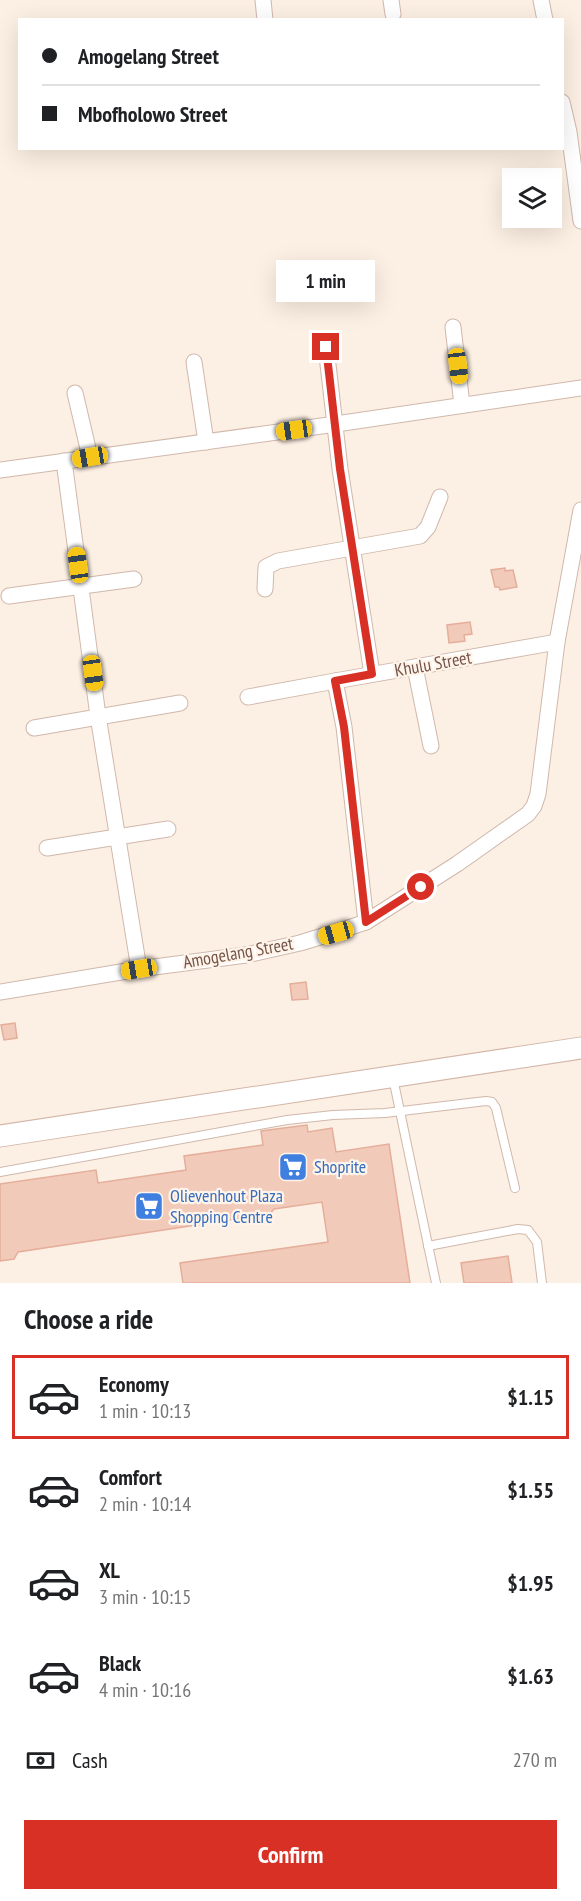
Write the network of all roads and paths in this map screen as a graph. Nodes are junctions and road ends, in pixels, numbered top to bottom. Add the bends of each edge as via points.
1 (263, 0) edge
2 (541, 0) edge
3 (265, 18) edge
4 (545, 18) edge
5 (564, 109) edge
6 (571, 132) edge
7 (581, 221) edge
8 (453, 327) dead end
9 (326, 347) dead end
10 (194, 362) dead end
11 (581, 388) edge
12 (75, 393) dead end
13 (462, 405) junction
14 (336, 424) junction
15 (206, 442) junction
16 (90, 457) junction
17 (64, 461) junction
18 (0, 470) edge
19 (440, 497) dead end
20 (581, 510) edge
21 (352, 549) junction
22 (134, 579) dead end
23 (81, 586) junction
24 (265, 589) dead end
25 (9, 596) dead end
26 (557, 642) junction
27 (415, 668) junction
28 (372, 674) junction
29 (335, 681) junction
30 (248, 697) dead end
31 (180, 703) dead end
32 (98, 716) junction
33 (34, 728) dead end
34 (431, 746) dead end
35 (168, 829) dead end
36 (118, 836) junction
37 (47, 848) dead end
38 (366, 922) junction
39 (139, 969) junction
40 (0, 992) edge
41 (581, 1048) edge
42 (393, 1076) junction
43 (400, 1112) junction
44 (0, 1136) edge
45 (0, 1172) edge
46 (515, 1188) dead end
47 (428, 1246) junction
48 (436, 1283) edge
49 (542, 1283) edge

1 - 3 street
2 - 4 street
5 - 6 street
6 - 7 street
8 - 13 street
9 - 14 street
10 - 15 street
11 - 13 street
12 - 16 street
13 - 14 street
14 - 15 street
14 - 21 street
15 - 16 street
16 - 17 street
17 - 18 street
17 - 23 street
19 - 21 street via 428,527 420,536
20 - 26 street, Amogelang Street
21 - 24 street via 269,564 264,570
21 - 28 street
22 - 23 street
23 - 25 street
23 - 32 street
26 - 27 street, Khulu Street
26 - 38 street, Amogelang Street via 534,806 457,864
27 - 28 street, Khulu Street
27 - 34 street
28 - 29 street, Khulu Street
29 - 30 street, Khulu Street
29 - 38 street via 344,727
31 - 32 street
32 - 33 street
32 - 36 street
35 - 36 street
36 - 37 street
36 - 39 street
38 - 39 street, Amogelang Street via 246,955
39 - 40 street, Amogelang Street
41 - 42 street
42 - 43 lane
42 - 44 street
43 - 45 lane via 287,1120
43 - 46 lane via 492,1102
43 - 47 lane
47 - 48 lane
47 - 49 lane via 528,1230 537,1242

